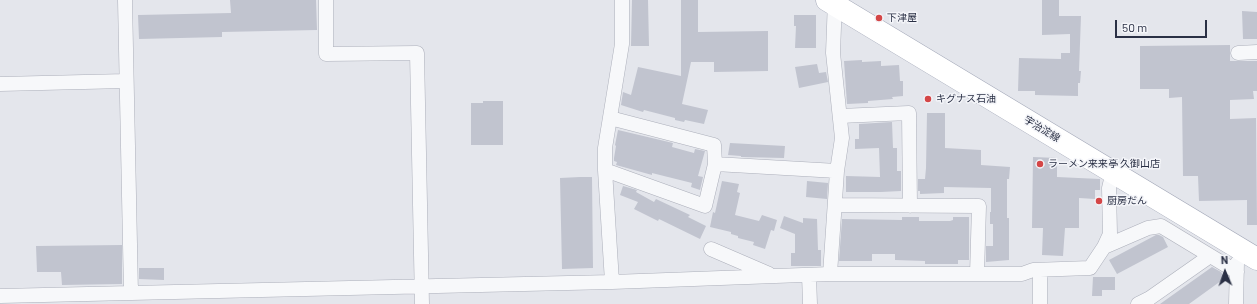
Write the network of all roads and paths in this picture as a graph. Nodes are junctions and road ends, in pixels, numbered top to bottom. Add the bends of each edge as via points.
1 (125, 0) edge
2 (326, 0) edge
3 (622, 0) edge
4 (832, 2) edge
5 (1257, 52) edge
6 (1238, 53) dead end
7 (126, 81) junction
8 (0, 84) edge
9 (840, 116) junction
10 (610, 118) junction
11 (715, 164) junction
12 (605, 170) junction
13 (837, 171) junction
14 (1113, 171) junction
15 (836, 205) junction
16 (910, 206) junction
17 (1104, 247) junction
18 (1237, 247) junction
19 (711, 249) dead end
20 (1210, 256) junction
21 (1257, 259) edge
22 (1040, 270) junction
23 (1237, 272) junction
24 (830, 274) junction
25 (976, 274) junction
26 (809, 275) junction
27 (773, 276) junction
28 (612, 282) junction
29 (422, 287) junction
30 (131, 293) junction
31 (0, 296) edge
32 (28, 300) edge
33 (422, 304) edge
34 (810, 304) edge
35 (1040, 304) edge
36 (1138, 304) edge
37 (1236, 304) edge

1 - 7 street
2 - 29 street via 326,54 418,53
3 - 10 street via 622,44
4 - 9 street via 833,53
4 - 14 main road, 宇治淀線
5 - 6 street
7 - 8 street
7 - 30 street
9 - 13 street via 842,138
9 - 16 street via 909,113
10 - 11 street via 714,146
10 - 12 street via 605,148
11 - 12 street via 706,206
11 - 13 street
12 - 28 street
13 - 15 street
14 - 17 street via 1109,188 1110,234
14 - 18 main road, 宇治淀線
15 - 16 street
15 - 24 street
16 - 25 street via 979,206
17 - 20 street via 1148,228 1161,226
17 - 22 street via 1090,268
18 - 21 main road, 宇治淀線
18 - 23 street
19 - 27 street
20 - 23 street
20 - 36 street
22 - 25 street via 1022,274
22 - 35 street
23 - 37 street
24 - 25 street
24 - 26 street
26 - 27 street
26 - 34 street
27 - 28 street
28 - 29 street
29 - 30 street
29 - 33 street
30 - 32 street
31 - 32 street

